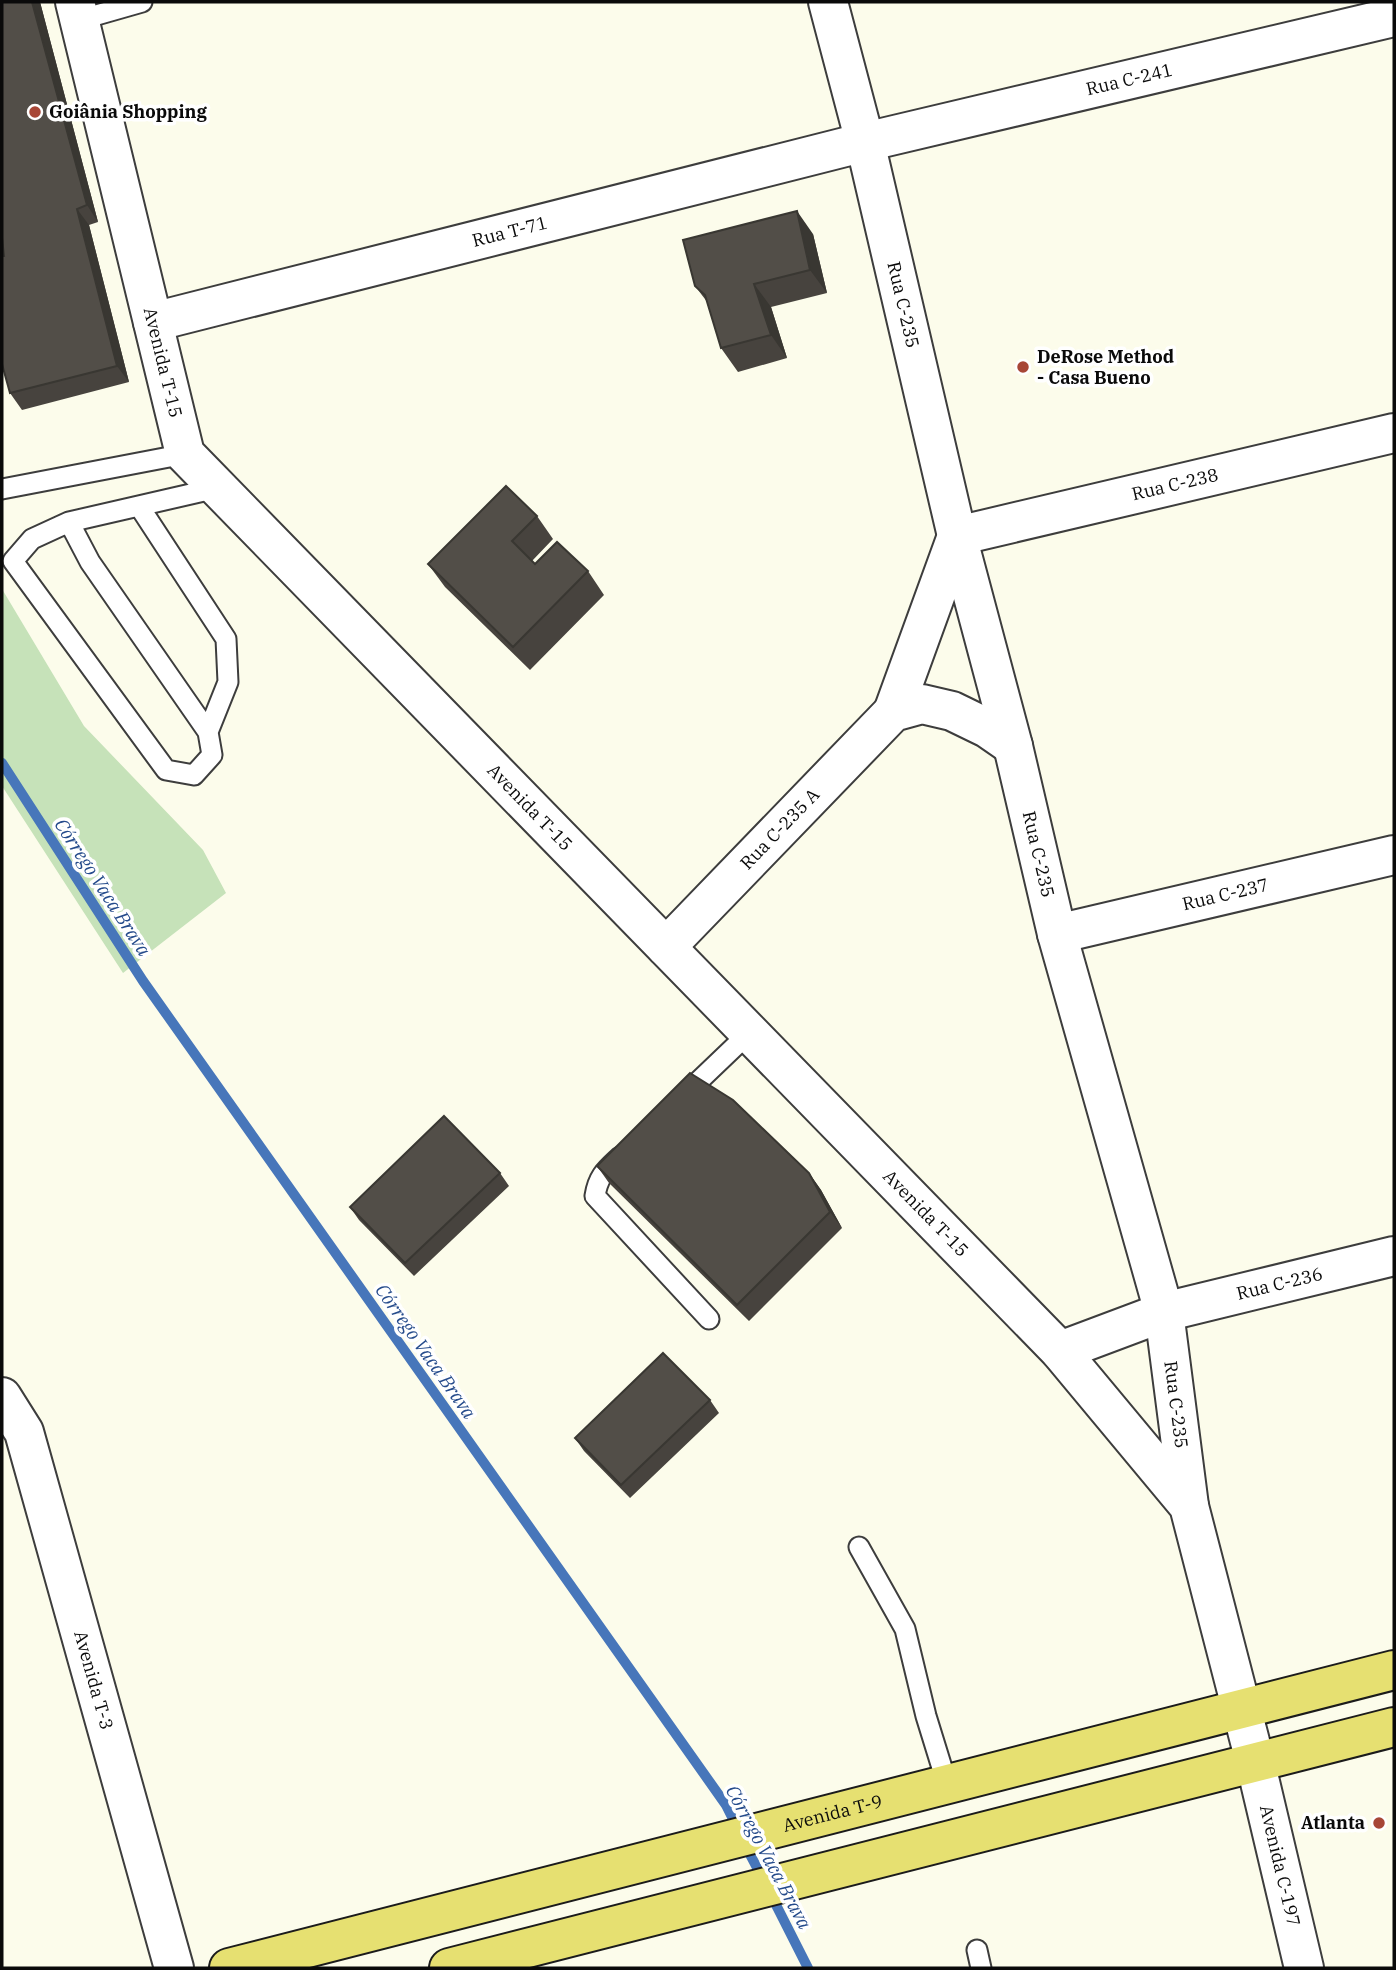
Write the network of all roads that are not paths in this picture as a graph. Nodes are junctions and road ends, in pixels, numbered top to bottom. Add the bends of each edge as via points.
1 (142, 2) edge
2 (828, 2) edge
3 (77, 11) edge
4 (1394, 17) edge
5 (865, 142) junction
6 (153, 323) junction
7 (1394, 433) edge
8 (185, 454) junction
9 (217, 488) junction
10 (2, 489) edge
11 (139, 506) junction
12 (69, 522) junction
13 (957, 536) junction
14 (893, 712) junction
15 (208, 732) junction
16 (1013, 747) junction
17 (1394, 855) edge
18 (1057, 934) junction
19 (666, 947) junction
20 (750, 1032) junction
21 (673, 1106) edge
22 (633, 1144) edge
23 (1394, 1256) edge
24 (1164, 1312) junction
25 (709, 1319) dead end
26 (1060, 1351) junction
27 (2, 1397) edge
28 (1189, 1506) junction
29 (859, 1547) dead end
30 (1394, 1670) edge
31 (1241, 1709) junction
32 (1394, 1727) edge
33 (1255, 1761) junction
34 (947, 1784) junction
35 (174, 1968) edge
36 (229, 1968) edge
37 (449, 1968) edge
38 (1304, 1968) edge

1 - 3 lane
2 - 5 street, Rua C-235
3 - 6 street, Avenida T-15
4 - 5 street, Rua C-241
5 - 6 street, Rua T-71
5 - 13 street, Rua C-235
6 - 8 street, Avenida T-15
7 - 13 street, Rua C-238
8 - 9 street, Avenida T-15
8 - 10 lane
9 - 11 lane
9 - 19 street, Avenida T-15
11 - 12 lane
11 - 15 lane via 226,639 228,682
12 - 15 lane via 90,562
12 - 15 lane via 32,539 13,561 166,770 194,775 212,755
13 - 14 street, Rua C-235 A
13 - 16 street, Rua C-235
14 - 16 street via 922,704 952,711
14 - 19 street, Rua C-235 A
16 - 18 street, Rua C-235
17 - 18 street, Rua C-237
18 - 24 street, Rua C-235
19 - 20 street, Avenida T-15
20 - 21 lane
20 - 26 street, Avenida T-15
22 - 25 lane via 603,1173 595,1196
23 - 24 street, Rua C-236
24 - 26 street, Rua C-236
24 - 28 street, Rua C-235
26 - 28 street, Avenida T-15
27 - 35 street, Avenida T-3 via 24,1432
28 - 31 street, Rua C-235
29 - 34 lane via 905,1629
30 - 31 main road, Avenida T-9
31 - 33 street, Avenida C-197
31 - 34 main road, Avenida T-9
32 - 33 main road
33 - 37 main road
33 - 38 street, Avenida C-197
34 - 36 main road, Avenida T-9

